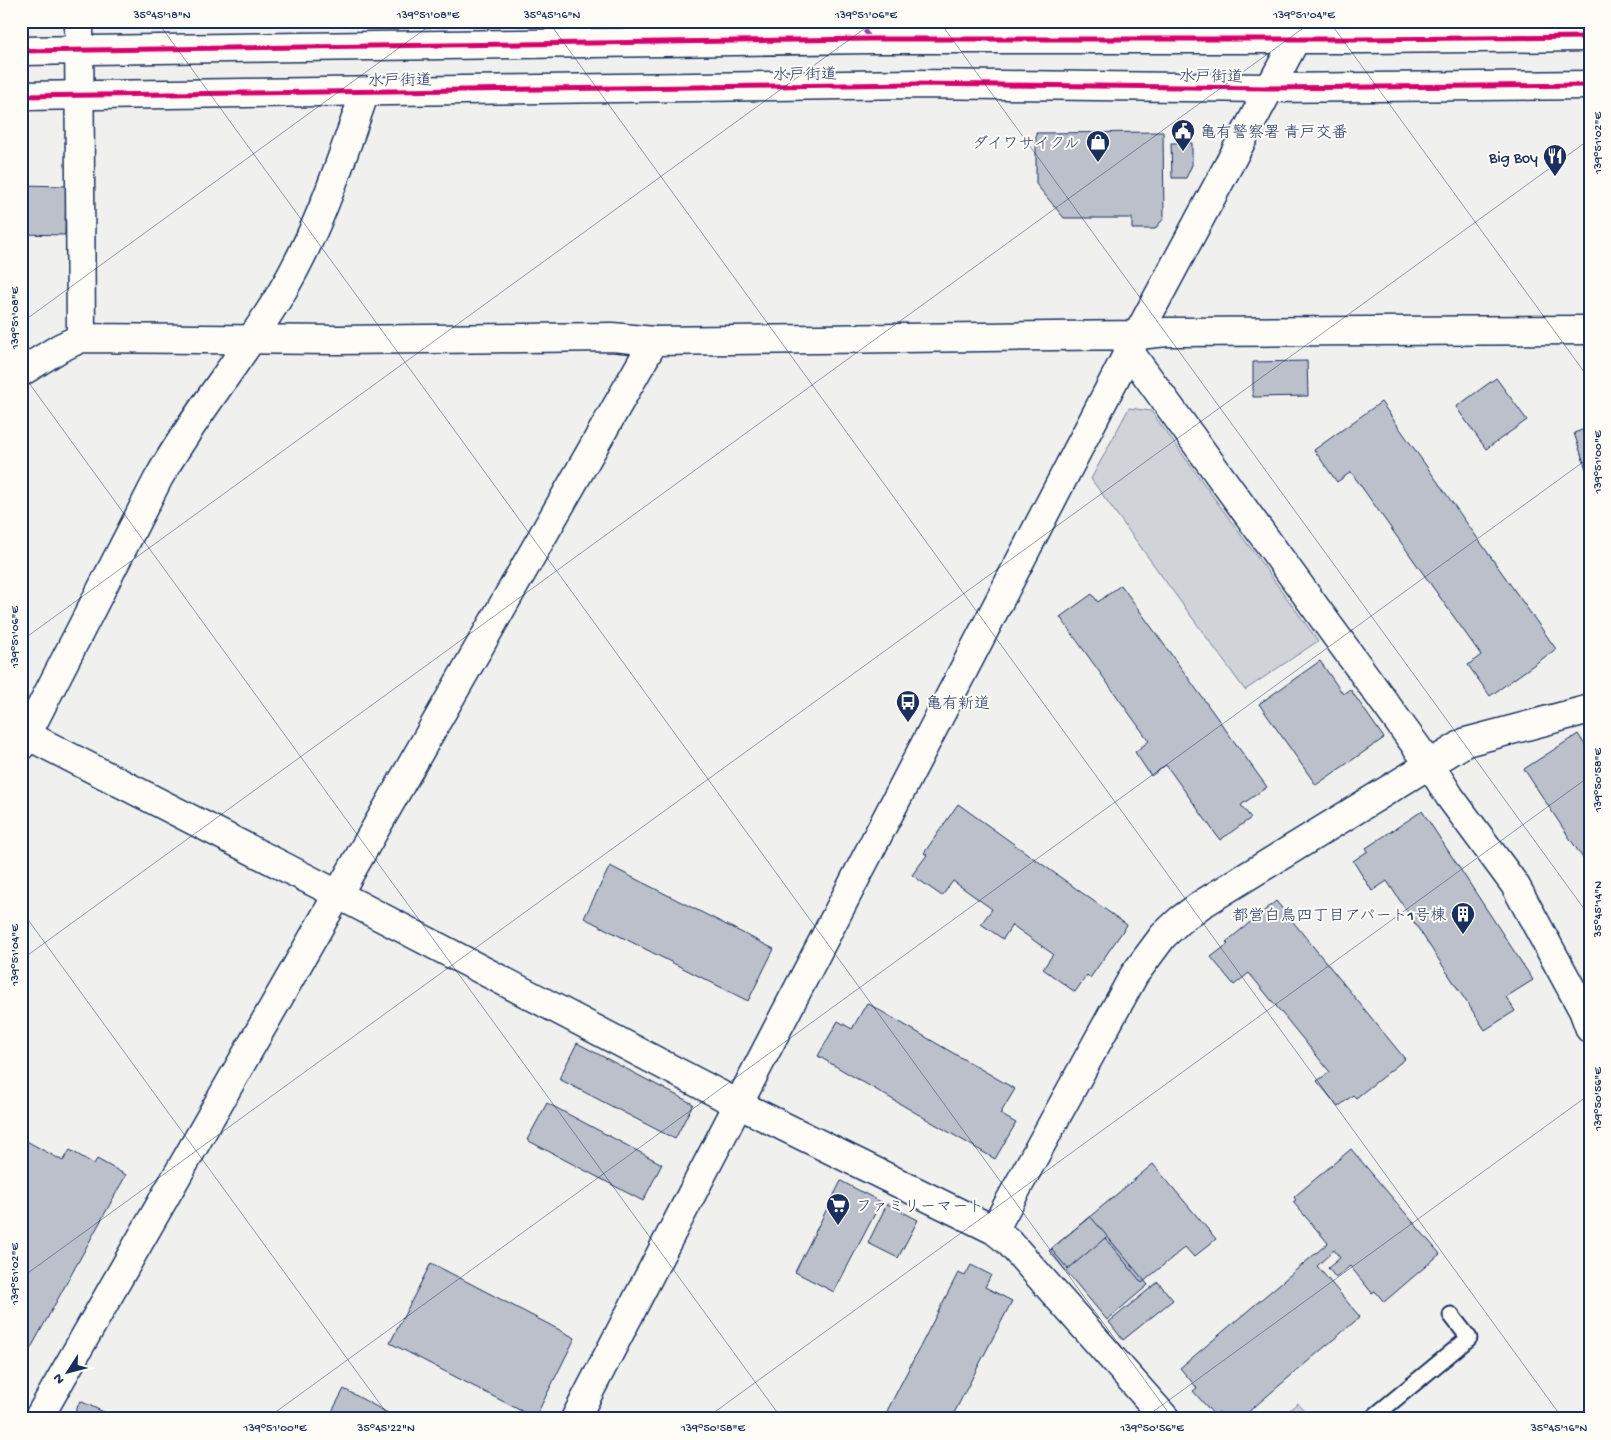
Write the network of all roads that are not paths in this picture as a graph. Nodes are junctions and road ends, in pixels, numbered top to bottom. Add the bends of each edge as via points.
1 (79, 21) edge
2 (871, 30) edge
3 (1299, 30) edge
4 (1590, 37) edge
5 (21, 51) edge
6 (78, 51) junction
7 (1590, 85) edge
8 (1269, 88) junction
9 (365, 92) junction
10 (21, 96) edge
11 (80, 96) junction
12 (1590, 330) edge
13 (81, 338) junction
14 (252, 338) junction
15 (654, 341) junction
16 (1134, 343) junction
17 (21, 372) edge
18 (1590, 709) edge
19 (23, 738) edge
20 (1430, 765) junction
21 (339, 895) junction
22 (1590, 1029) edge
23 (738, 1104) junction
24 (994, 1230) junction
25 (1451, 1315) dead end
26 (38, 1419) edge
27 (575, 1419) edge
28 (1166, 1419) edge
29 (1371, 1419) edge

1 - 6 main road
2 - 3 main road, 水戸街道
2 - 6 main road, 水戸街道
3 - 4 main road, 水戸街道
3 - 8 main road
5 - 6 main road, 水戸街道
6 - 11 main road
7 - 8 main road, 水戸街道
8 - 9 main road, 水戸街道 via 915,84
8 - 16 main road
9 - 11 main road, 水戸街道
9 - 14 main road via 315,228 281,294
10 - 11 main road, 水戸街道
11 - 13 main road
12 - 16 main road via 1177,332
13 - 14 main road
13 - 17 main road
14 - 15 main road via 612,337
14 - 19 main road via 176,446
15 - 16 main road
15 - 21 main road
16 - 20 main road
16 - 23 main road
18 - 20 main road via 1466,742
19 - 21 main road
20 - 22 main road via 1450,798 1515,885 1583,1010
20 - 24 main road via 1202,904 1163,936 1134,975
21 - 23 main road
21 - 26 main road
23 - 24 main road
23 - 27 main road
24 - 28 main road via 1009,1242
25 - 29 lane via 1469,1338

